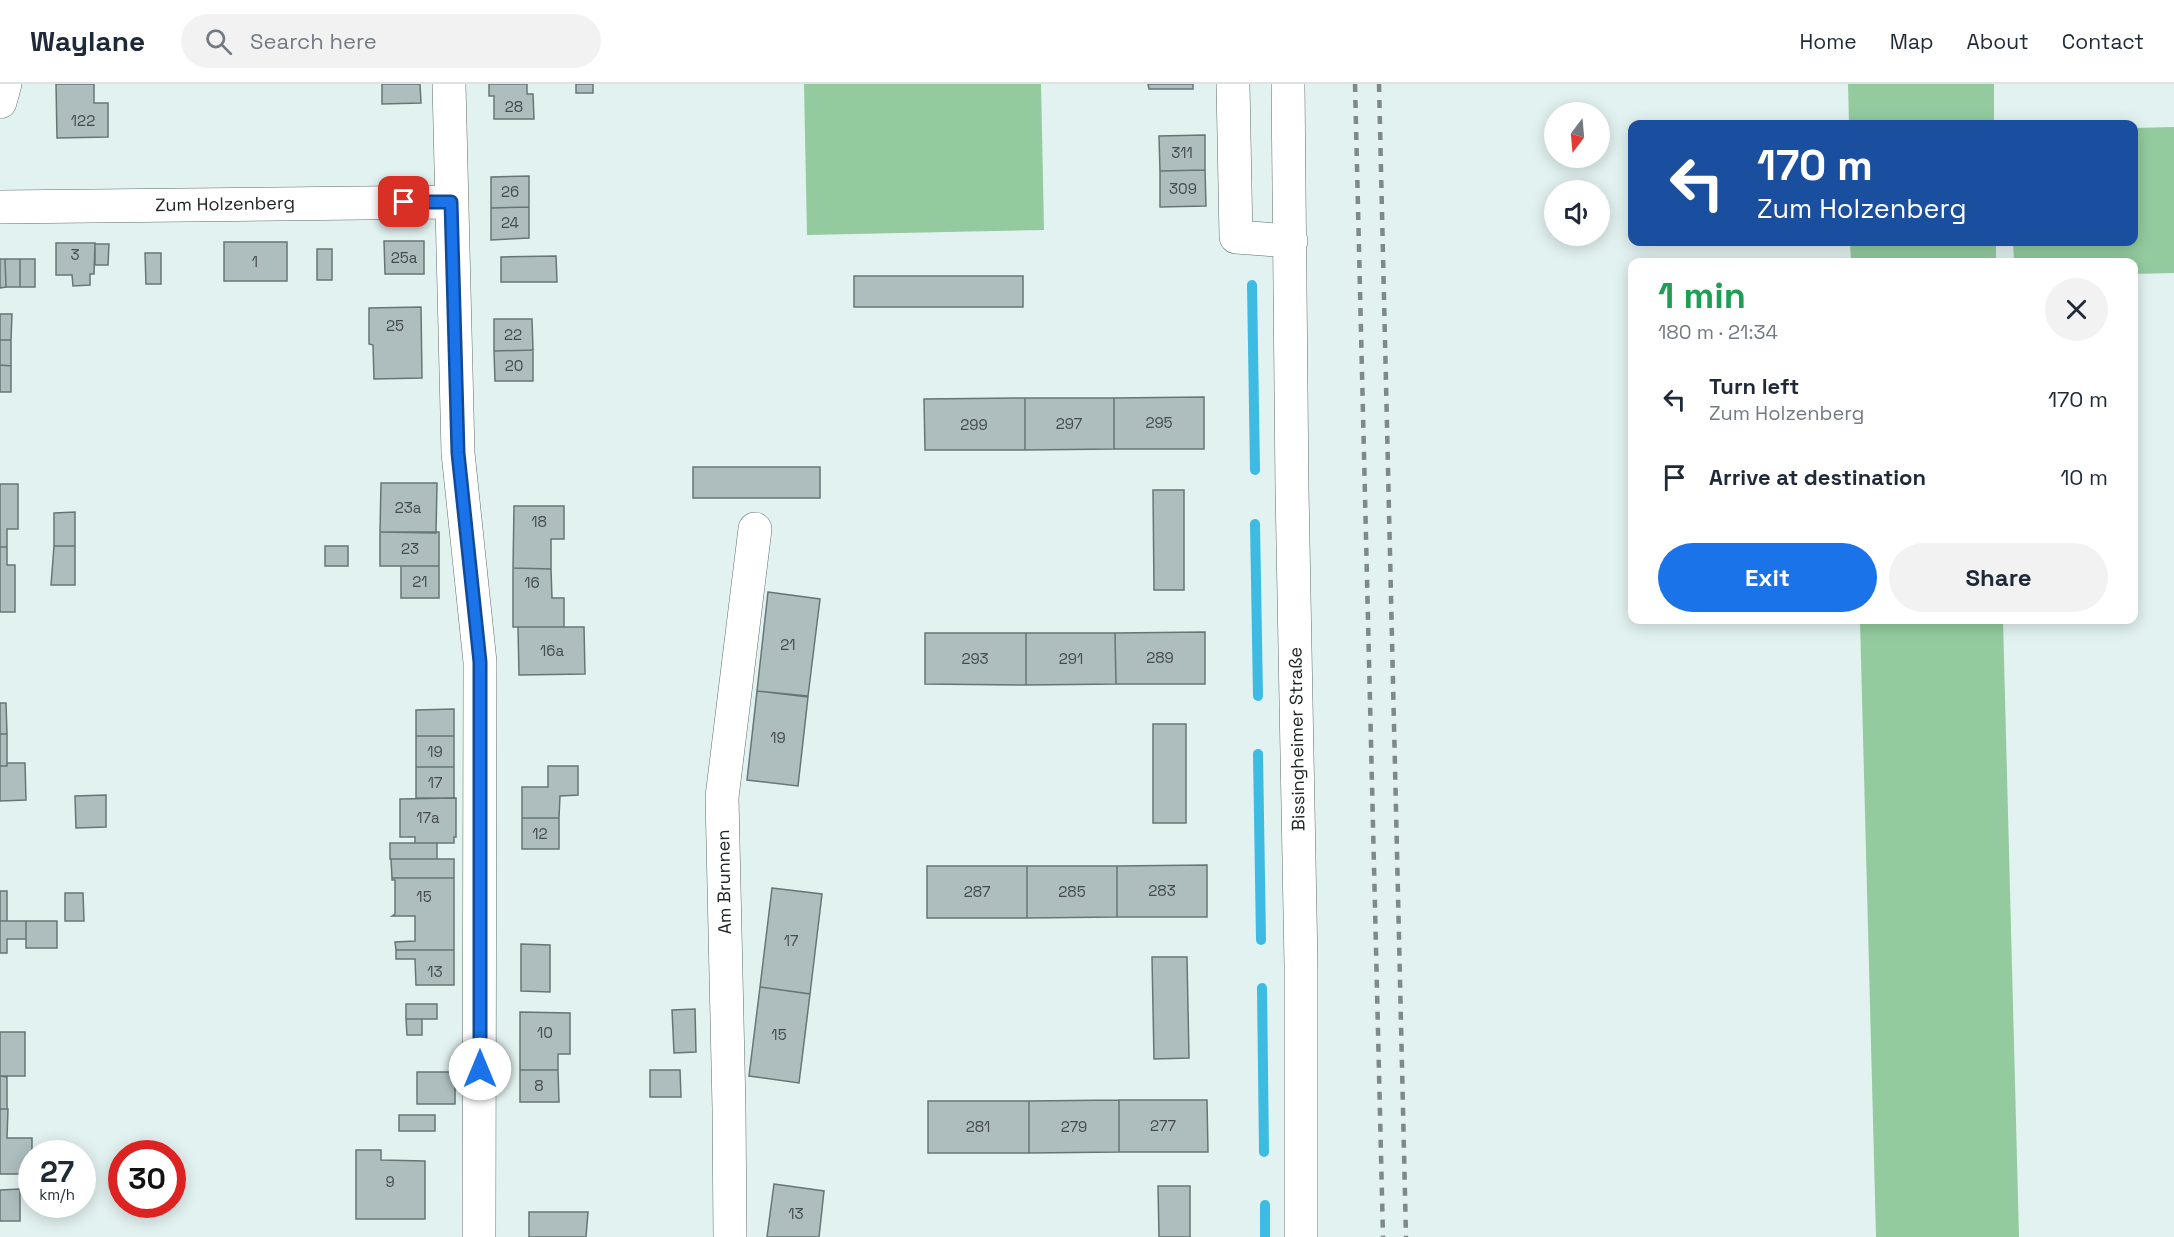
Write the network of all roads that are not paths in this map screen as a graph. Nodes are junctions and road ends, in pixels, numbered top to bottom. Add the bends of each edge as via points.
1 (5, 84) edge
2 (449, 84) edge
3 (1233, 84) edge
4 (1288, 84) edge
5 (0, 102) edge
6 (451, 202) junction
7 (0, 207) edge
8 (1291, 241) junction
9 (755, 529) dead end
10 (479, 1237) edge
11 (730, 1237) edge
12 (1301, 1237) edge

1 - 5 street
2 - 6 street
3 - 8 street via 1236,237
4 - 8 street, Bissingheimer Straße
6 - 7 street, Zum Holzenberg
6 - 10 street via 458,453 480,662
8 - 12 street, Bissingheimer Straße
9 - 11 street, Am Brunnen via 722,797

